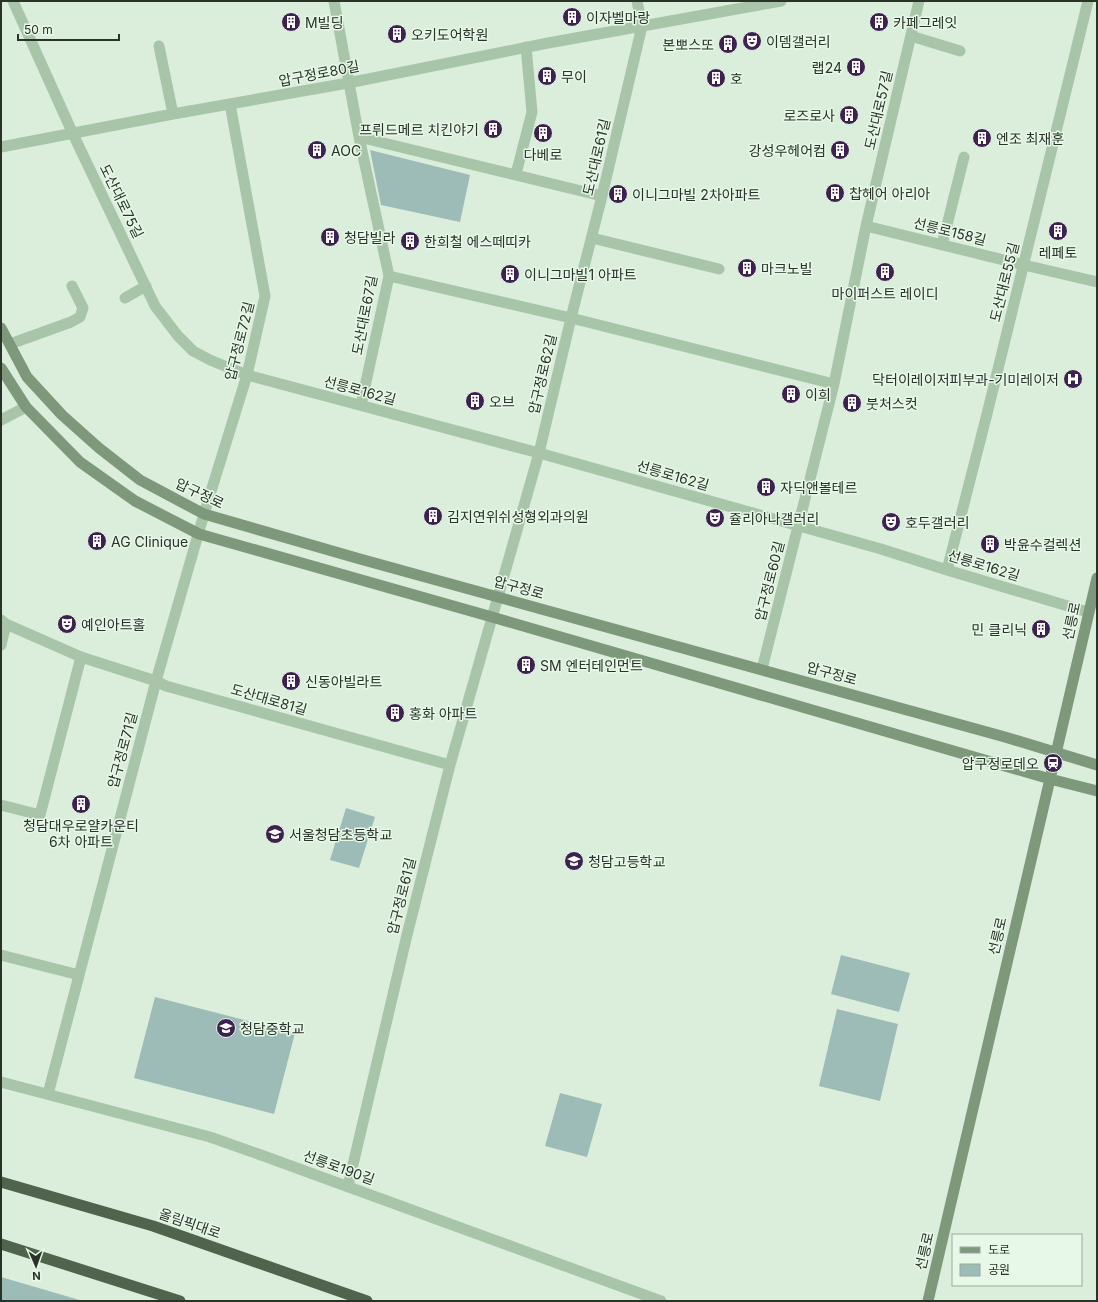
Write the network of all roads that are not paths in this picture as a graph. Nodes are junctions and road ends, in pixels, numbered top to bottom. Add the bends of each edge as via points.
1 (13, 1) edge
2 (334, 1) edge
3 (637, 1) edge
4 (781, 1) edge
5 (919, 1) edge
6 (1088, 1) edge
7 (642, 26) junction
8 (911, 36) junction
9 (159, 46) dead end
10 (526, 47) junction
11 (960, 51) dead end
12 (348, 83) junction
13 (230, 104) junction
14 (173, 114) junction
15 (73, 134) junction
16 (359, 137) junction
17 (1, 147) edge
18 (964, 157) dead end
19 (516, 174) junction
20 (602, 196) junction
21 (866, 226) junction
22 (592, 238) junction
23 (942, 245) junction
24 (1024, 265) junction
25 (719, 269) dead end
26 (389, 276) junction
27 (1097, 282) edge
28 (72, 286) dead end
29 (146, 286) junction
30 (125, 298) dead end
31 (571, 318) junction
32 (1, 328) edge
33 (10, 344) junction
34 (1, 368) edge
35 (247, 375) junction
36 (834, 384) junction
37 (361, 405) junction
38 (26, 407) junction
39 (1, 420) edge
40 (539, 453) junction
41 (204, 514) junction
42 (798, 526) junction
43 (199, 534) junction
44 (947, 570) junction
45 (1097, 578) edge
46 (498, 596) junction
47 (1088, 612) junction
48 (492, 617) junction
49 (4, 622) edge
50 (1, 645) edge
51 (81, 657) junction
52 (762, 670) junction
53 (156, 681) junction
54 (1055, 753) junction
55 (450, 765) junction
56 (1097, 765) edge
57 (1050, 779) junction
58 (1097, 791) edge
59 (1, 805) edge
60 (1, 955) edge
61 (79, 975) junction
62 (1, 1082) edge
63 (48, 1094) junction
64 (1, 1182) edge
65 (348, 1186) junction
66 (1, 1244) edge
67 (180, 1301) edge
68 (367, 1301) edge
69 (661, 1301) edge
70 (928, 1301) edge

1 - 15 street, 도산대로75길
2 - 12 street, 도산대로67길
3 - 7 street, 도산대로61길
4 - 7 street, 압구정로80길
5 - 8 street, 도산대로57길
6 - 24 street, 도산대로55길
7 - 10 street, 압구정로80길
7 - 20 street, 도산대로61길
8 - 11 street
8 - 21 street, 도산대로57길
9 - 14 street
10 - 12 street, 압구정로80길
10 - 19 street via 532,112
12 - 13 street, 압구정로80길
12 - 16 street, 도산대로67길
13 - 14 street, 압구정로80길
13 - 35 street, 압구정로72길 via 265,296
14 - 15 street, 압구정로80길
15 - 17 street, 압구정로80길
15 - 29 street, 도산대로75길
16 - 19 street
16 - 26 street, 도산대로67길
18 - 23 street
19 - 20 street
20 - 22 street, 도산대로61길
21 - 23 street, 선릉로158길
21 - 36 street, 압구정로60길
22 - 25 street
22 - 31 street, 도산대로61길
23 - 24 street, 선릉로158길
24 - 27 street, 선릉로158길
24 - 44 street, 도산대로55길
26 - 31 street, 압구정로62길
26 - 37 street, 도산대로67길
28 - 33 street via 83,308 80,317
29 - 30 street
29 - 35 street, 도산대로75길 via 155,306 193,351
31 - 36 street
31 - 40 street, 압구정로62길
32 - 33 main road, 압구정로
33 - 41 main road, 압구정로 via 27,377 62,415 140,480
34 - 38 main road
35 - 37 street, 선릉로162길
35 - 41 street, 압구정로72길
36 - 42 street, 압구정로60길
37 - 40 street, 선릉로162길
38 - 39 street
38 - 43 main road via 80,462 135,501
40 - 42 street, 선릉로162길
40 - 46 street, 압구정로62길
41 - 43 street, 압구정로72길
41 - 46 main road, 압구정로
42 - 44 street, 선릉로162길
42 - 52 street, 압구정로60길
43 - 48 main road
43 - 53 street, 압구정로71길
44 - 47 street, 선릉로162길
45 - 47 main road, 선릉로
46 - 48 street, 압구정로62길
46 - 52 main road, 압구정로
47 - 54 main road, 선릉로
48 - 55 street, 압구정로61길
48 - 57 main road
49 - 50 street
49 - 51 street, 도산대로81길
51 - 53 street, 도산대로81길
51 - 59 street via 40,815
52 - 54 main road, 압구정로
53 - 55 street, 도산대로81길 via 166,686
53 - 61 street, 압구정로71길
54 - 56 main road, 압구정로
54 - 57 main road, 선릉로
55 - 65 street, 압구정로61길 via 406,938
57 - 58 main road
57 - 70 main road, 선릉로
60 - 61 street
61 - 63 street, 압구정로71길
62 - 63 street, 선릉로190길
63 - 65 street, 선릉로190길 via 210,1137
64 - 68 highway, 올림픽대로 via 153,1226
65 - 69 street, 선릉로190길
66 - 67 highway

